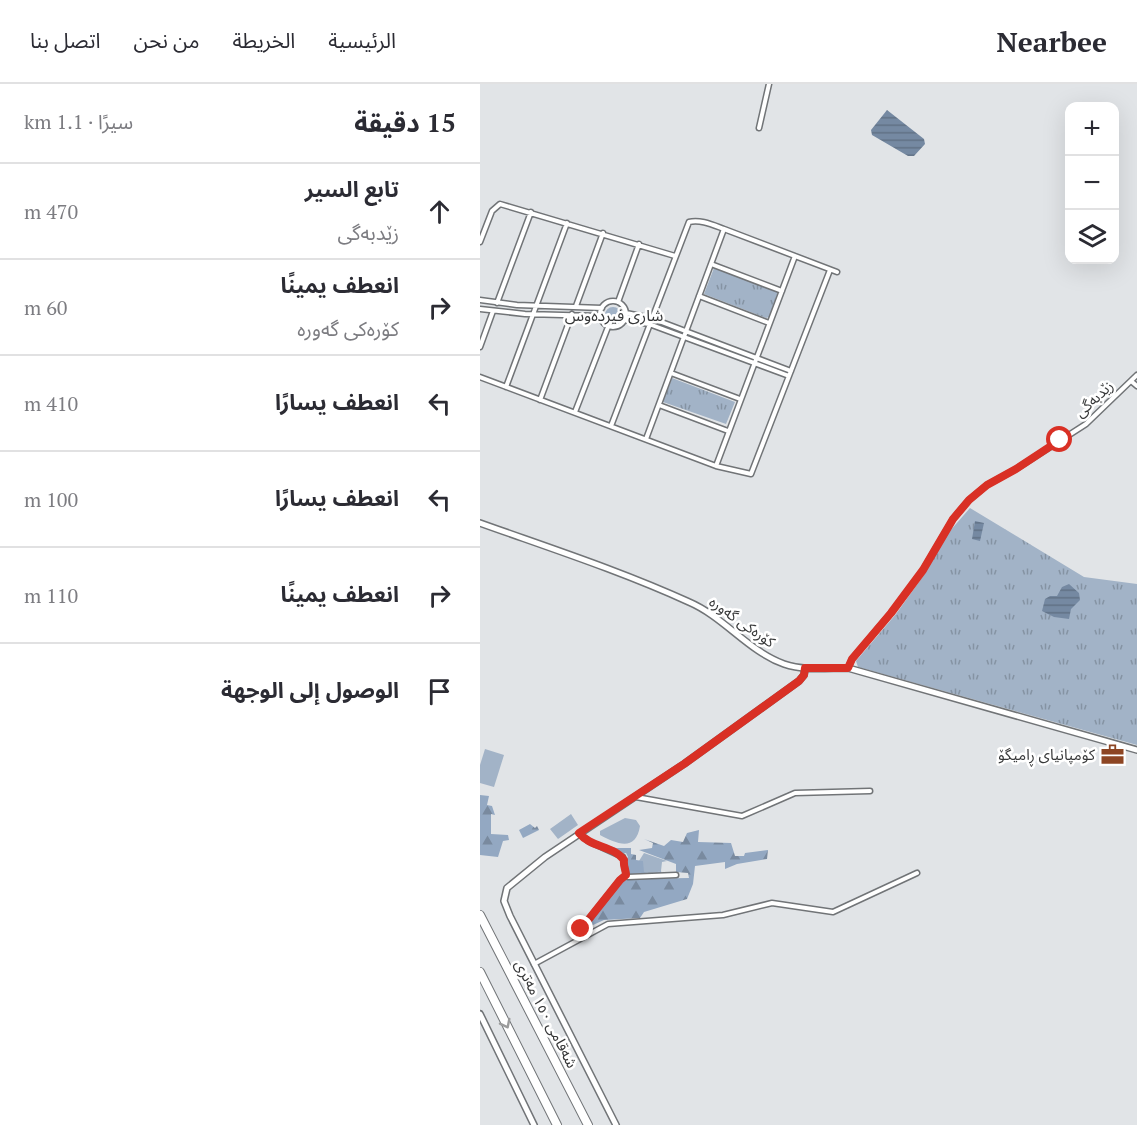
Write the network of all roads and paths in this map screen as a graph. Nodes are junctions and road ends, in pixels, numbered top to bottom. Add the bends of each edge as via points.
1 (769, 84) edge
2 (759, 128) dead end
3 (531, 212) junction
4 (567, 223) junction
5 (724, 229) junction
6 (603, 233) junction
7 (480, 242) edge
8 (639, 244) junction
9 (675, 256) junction
10 (795, 256) junction
11 (711, 264) junction
12 (830, 270) junction
13 (837, 272) dead end
14 (782, 291) junction
15 (699, 296) junction
16 (480, 300) edge
17 (618, 302) junction
18 (497, 303) junction
19 (536, 306) junction
20 (576, 306) junction
21 (602, 308) junction
22 (480, 309) edge
23 (493, 311) junction
24 (626, 313) junction
25 (533, 314) junction
26 (572, 314) junction
27 (600, 316) junction
28 (651, 318) junction
29 (625, 320) junction
30 (769, 323) junction
31 (649, 324) junction
32 (608, 327) junction
33 (686, 332) junction
34 (684, 337) junction
35 (480, 347) edge
36 (755, 361) junction
37 (671, 373) junction
38 (790, 374) junction
39 (1137, 375) edge
40 (480, 377) edge
41 (1131, 381) junction
42 (1137, 386) edge
43 (506, 387) junction
44 (740, 399) junction
45 (540, 400) junction
46 (659, 405) junction
47 (576, 412) junction
48 (611, 426) junction
49 (728, 431) junction
50 (646, 439) junction
51 (716, 466) junction
52 (480, 523) edge
53 (805, 668) junction
54 (848, 668) junction
55 (1137, 750) edge
56 (870, 791) dead end
57 (636, 796) junction
58 (579, 833) junction
59 (917, 873) dead end
60 (676, 874) dead end
61 (626, 875) junction
62 (480, 915) edge
63 (581, 929) dead end
64 (534, 964) junction
65 (480, 972) edge
66 (480, 1014) edge
67 (534, 1125) edge
68 (557, 1125) edge
69 (588, 1125) edge
70 (616, 1125) edge

1 - 2 street
3 - 4 street
3 - 7 street via 498,205
3 - 18 street
4 - 6 street
4 - 19 street
5 - 9 street via 689,222
5 - 10 street
5 - 11 street
6 - 8 street
6 - 20 street
8 - 9 street
8 - 17 street
9 - 28 street
10 - 12 street
10 - 14 street
11 - 14 street
11 - 15 street
12 - 13 street
12 - 38 street
14 - 30 street
15 - 30 street
15 - 33 street
16 - 18 street
17 - 21 street via 609,302
17 - 24 street
18 - 19 street
19 - 20 street
19 - 25 street
20 - 21 street
21 - 27 street
22 - 23 street
23 - 25 street
23 - 35 street
24 - 28 street
24 - 29 street
25 - 26 street
25 - 43 street
26 - 27 street
26 - 45 street
27 - 32 street
28 - 31 street
28 - 33 street
29 - 31 street
29 - 32 street
30 - 36 street
31 - 34 street
31 - 48 street
32 - 47 street
33 - 34 street
33 - 36 street
34 - 36 street
34 - 37 street
36 - 38 street
36 - 44 street
37 - 44 street
37 - 46 street
38 - 51 street via 753,473 747,475
39 - 41 street, زێدبەگی
40 - 43 street
41 - 42 street
41 - 54 street, زێدبەگی via 1086,424 969,500 923,570
43 - 45 street
44 - 49 street
45 - 47 street
46 - 49 street
46 - 50 street
47 - 48 street
48 - 50 street
49 - 51 street
50 - 51 street
52 - 53 street, کۆرەکی گەورە via 634,577 711,613 771,657
53 - 54 street, کۆرەکی گەورە
53 - 57 street via 799,681
54 - 55 street, کۆرەکی گەورە
56 - 57 street via 795,793 742,816
57 - 58 street
58 - 61 street via 623,857
58 - 64 street via 504,894 506,907
59 - 64 street via 832,912 772,903 723,915 608,924
60 - 61 street
61 - 63 street
62 - 69 highway, شەقامی ١٥٠ مەتری
64 - 70 street
65 -> 68 highway
66 - 67 street

